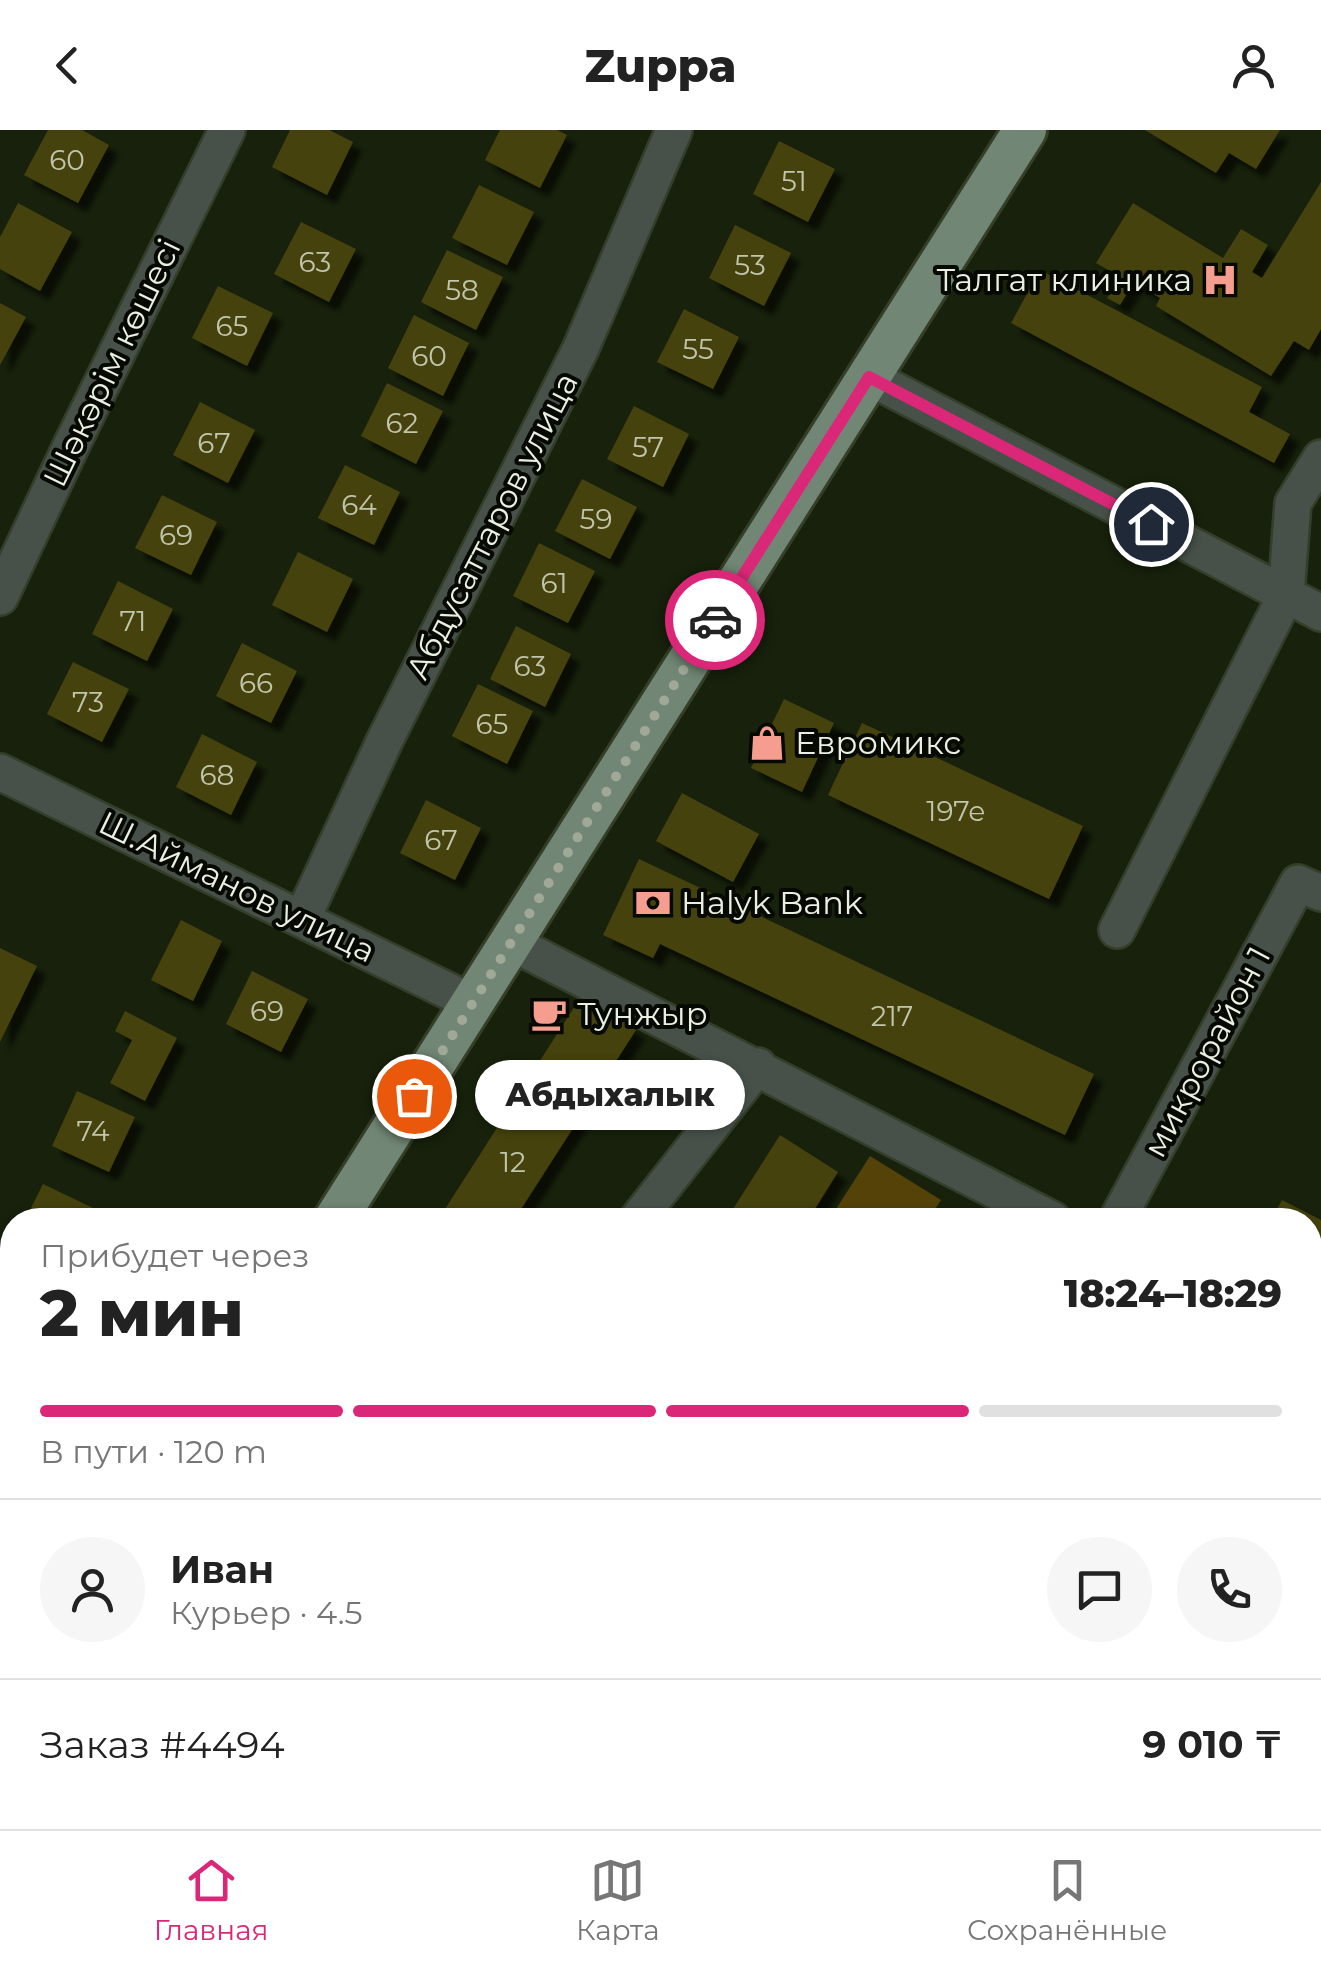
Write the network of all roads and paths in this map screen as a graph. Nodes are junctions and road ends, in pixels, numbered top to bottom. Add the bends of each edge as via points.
1 (227, 130) edge
2 (674, 130) edge
3 (1026, 130) edge
4 (869, 377) junction
5 (1321, 458) edge
6 (1286, 595) junction
7 (0, 597) edge
8 (1321, 613) edge
9 (0, 772) edge
10 (1310, 888) edge
11 (302, 919) junction
12 (1118, 930) dead end
13 (512, 943) junction
14 (473, 1003) junction
15 (758, 1066) junction
16 (344, 1208) edge
17 (646, 1208) edge
18 (1004, 1208) edge
19 (1123, 1208) edge

1 - 7 street, Шәкәрім көшесі
2 - 11 street, Абдусаттаров улица via 581,348
3 - 4 main road
4 - 6 street
4 - 13 main road
5 - 6 street via 1293,504
6 - 8 street
6 - 12 street
9 - 11 street, Ш.Айманов улица
10 - 19 street, микрорайон 1
11 - 14 street, Ш.Айманов улица
13 - 14 main road
13 - 15 street
14 - 16 main road
15 - 17 street
15 - 18 street

